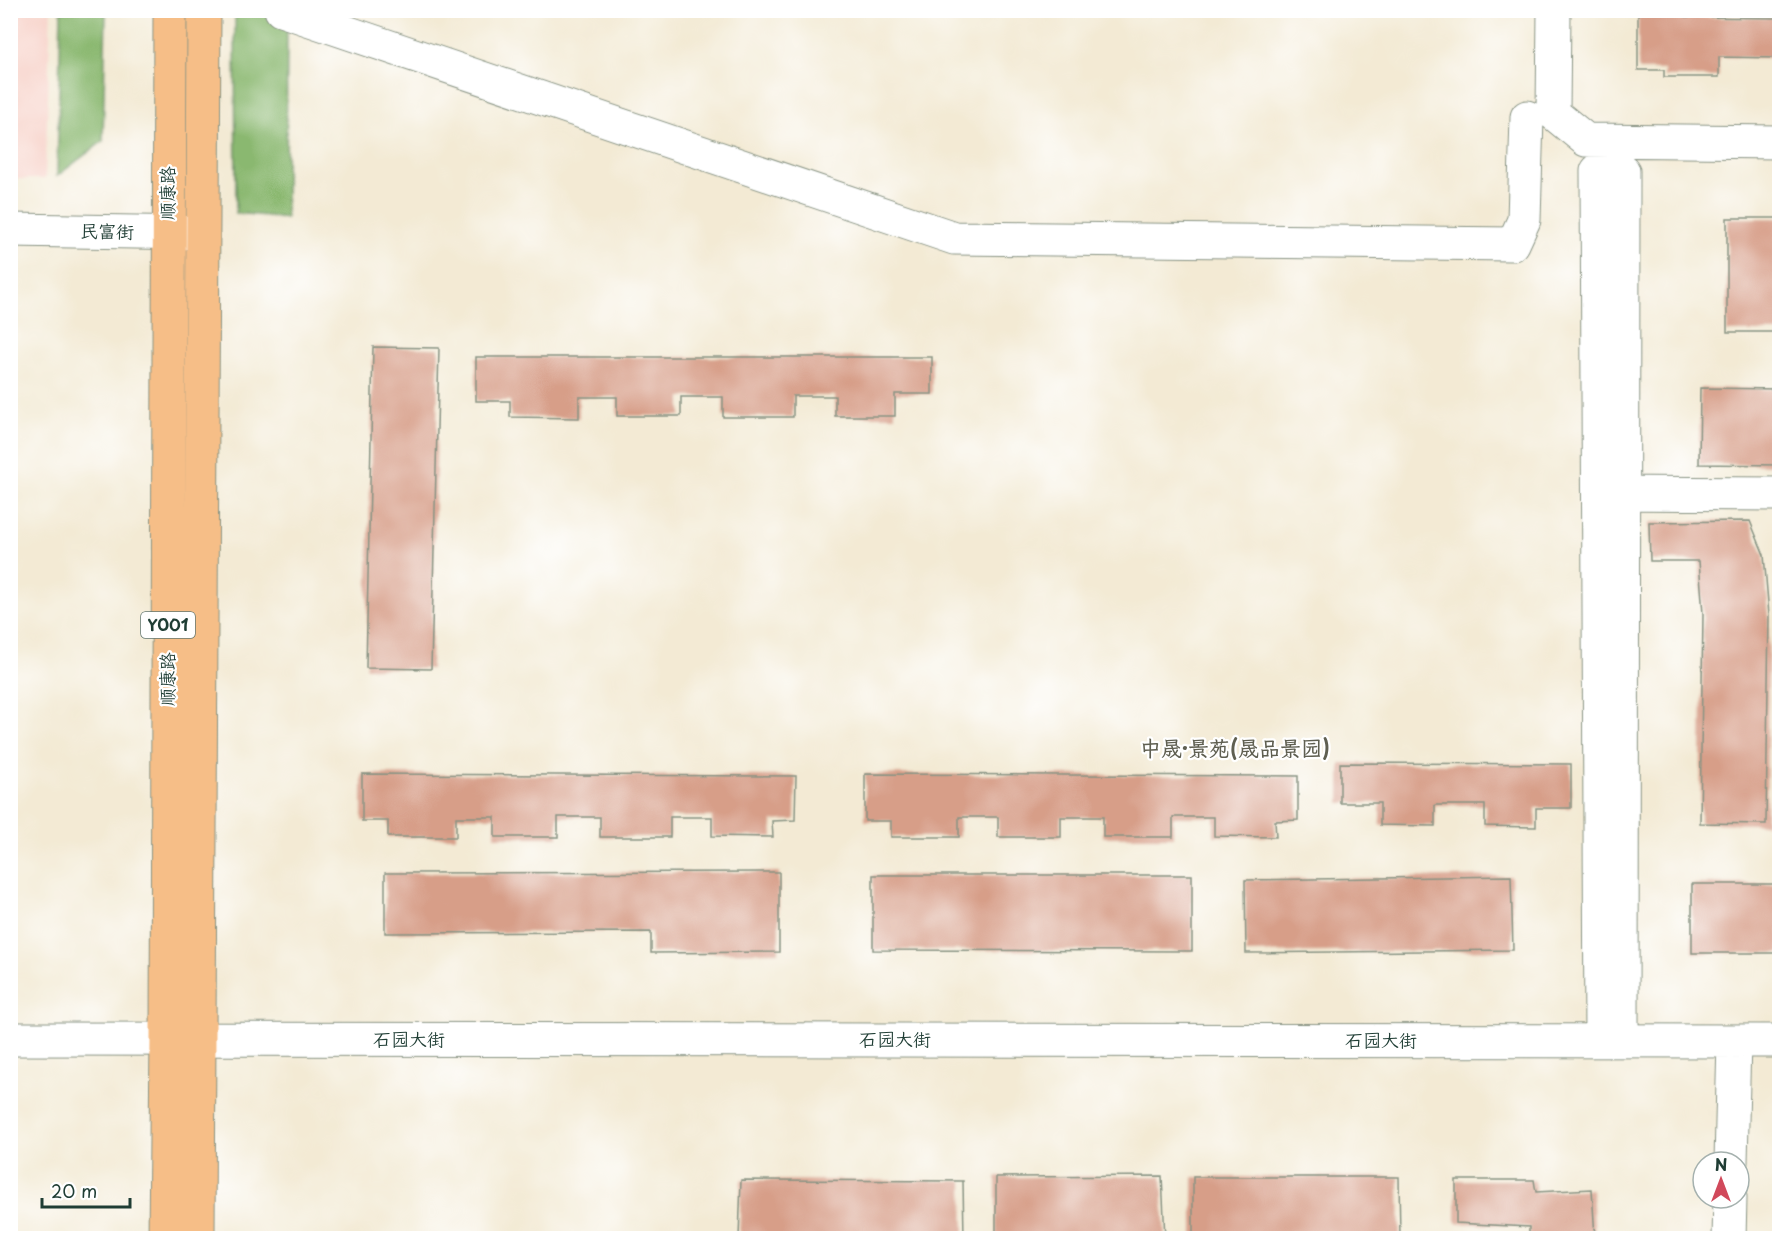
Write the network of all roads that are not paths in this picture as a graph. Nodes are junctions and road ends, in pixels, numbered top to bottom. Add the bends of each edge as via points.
1 (170, 10) edge
2 (204, 10) edge
3 (280, 10) edge
4 (1554, 10) edge
5 (1527, 117) dead end
6 (1779, 142) edge
7 (1610, 171) dead end
8 (10, 230) edge
9 (168, 233) junction
10 (204, 233) junction
11 (1611, 493) junction
12 (1779, 494) edge
13 (10, 1039) edge
14 (167, 1039) junction
15 (200, 1039) junction
16 (1611, 1041) junction
17 (1734, 1041) junction
18 (1779, 1041) edge
19 (1731, 1150) edge
20 (1730, 1210) edge
21 (165, 1239) edge
22 (198, 1239) edge
23 (1729, 1239) edge

1 - 9 main road, 顺康路 / Y001
2 - 10 main road, 顺康路
3 - 5 street via 954,238 1513,243 1524,220
4 - 6 street via 1553,113 1586,140
7 - 11 street
8 - 9 street, 民富街
9 - 10 street, 民富街
9 - 14 main road, 顺康路 / Y001
10 - 15 main road, 顺康路
11 - 12 street
11 - 16 street
13 - 14 street, 石园大街
14 - 15 street, 石园大街
14 - 21 main road, 顺康路 / Y001
15 - 16 street, 石园大街
15 - 22 main road, 顺康路
16 - 17 street, 石园大街
17 - 18 street, 石园大街
17 - 19 street
20 - 23 street

